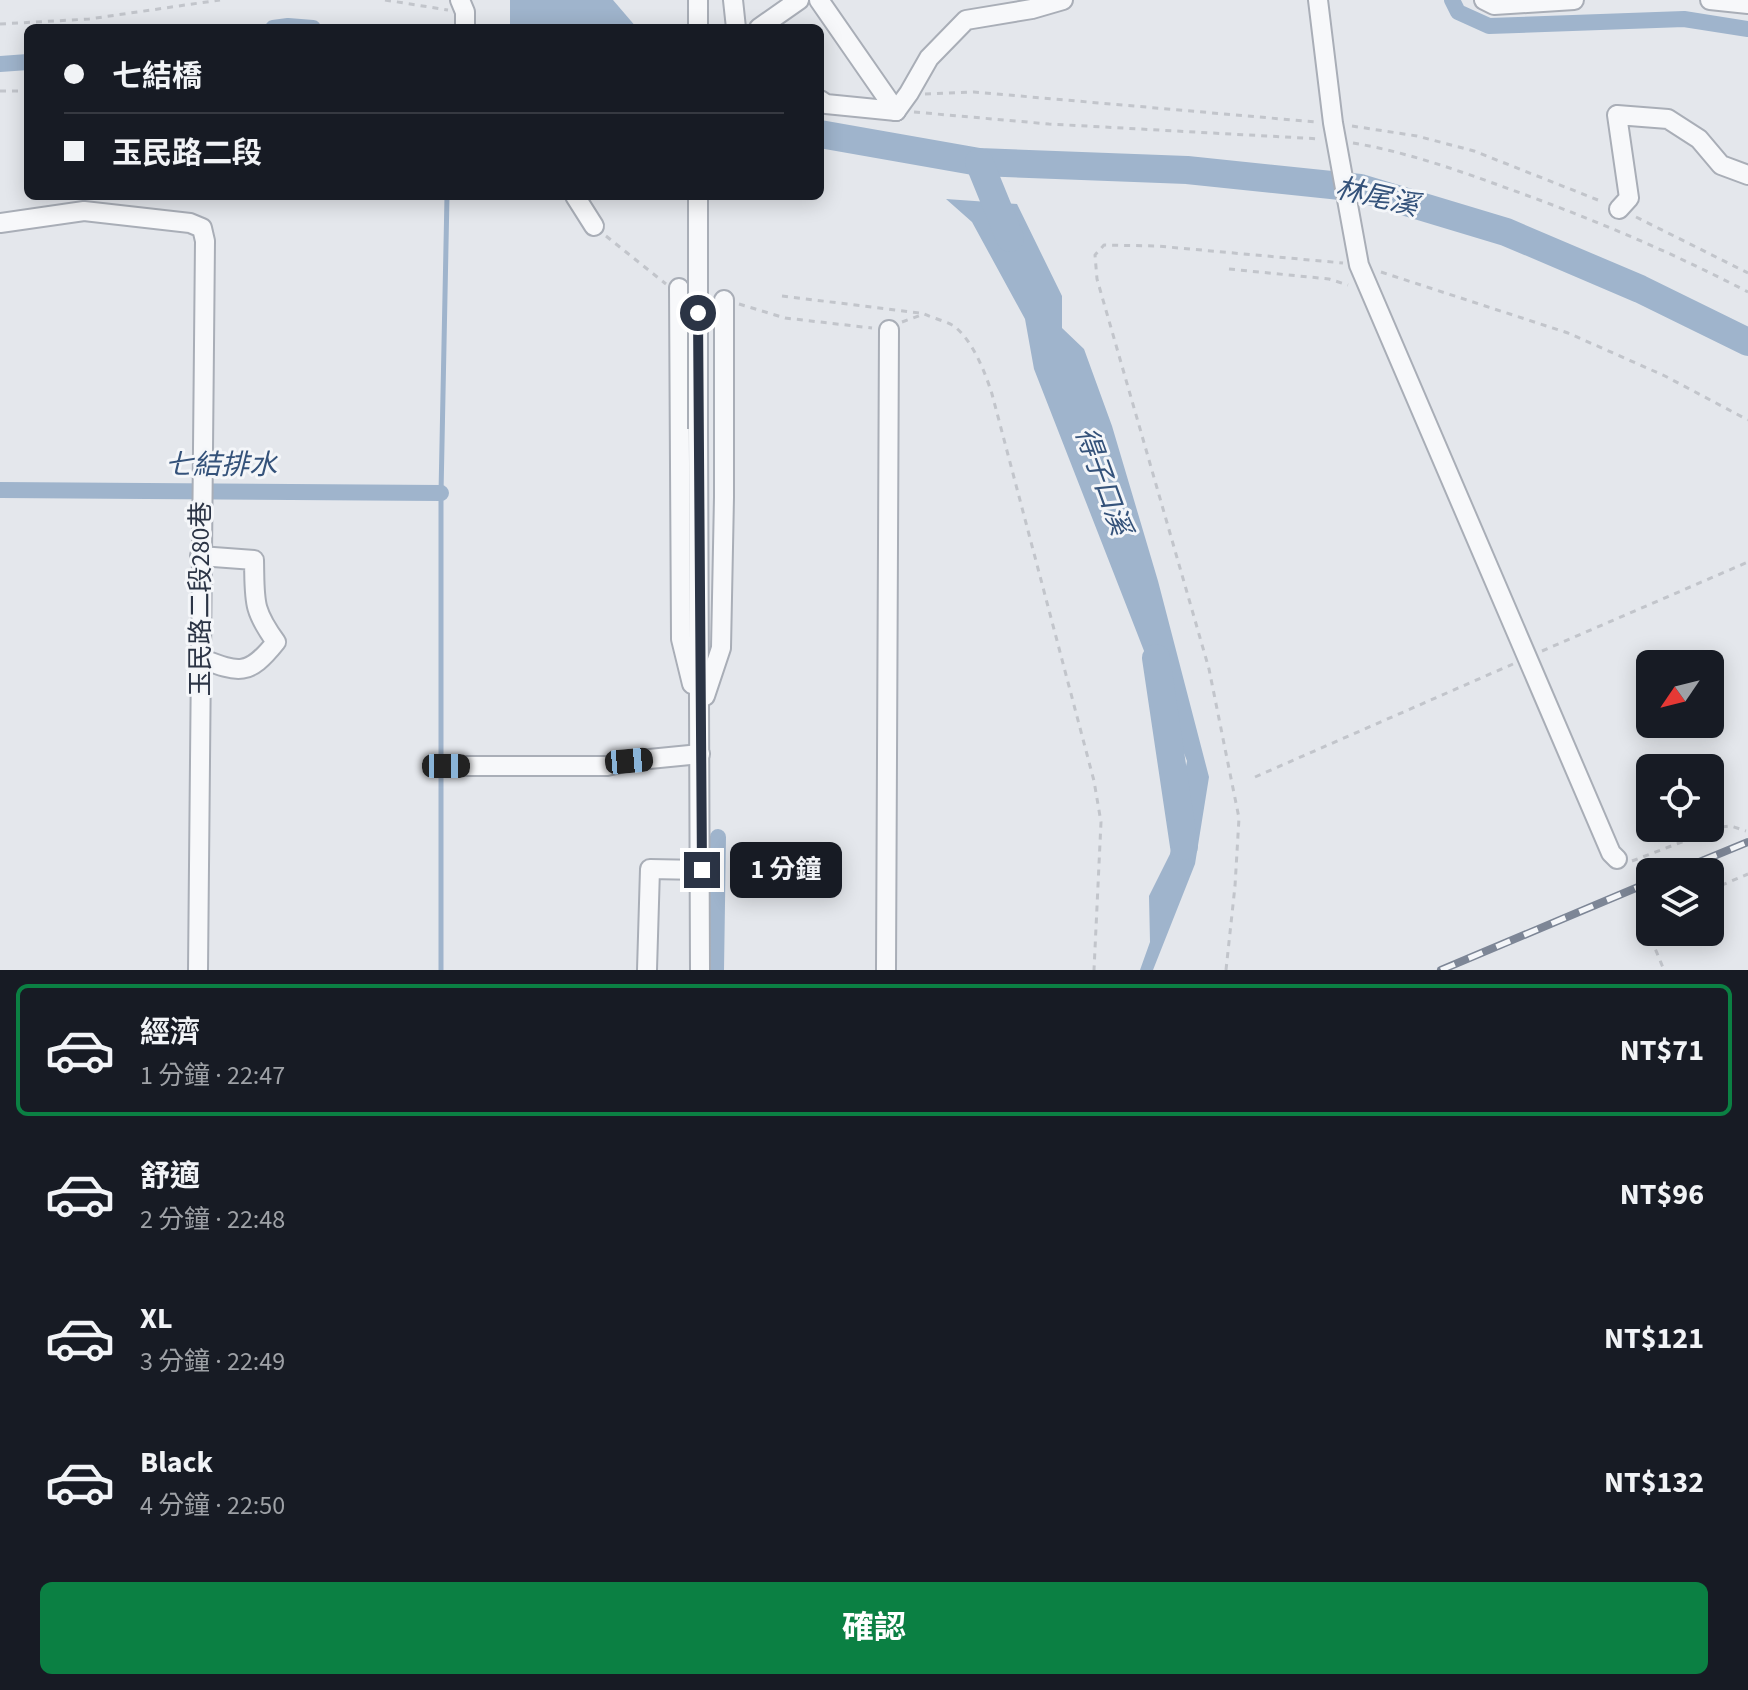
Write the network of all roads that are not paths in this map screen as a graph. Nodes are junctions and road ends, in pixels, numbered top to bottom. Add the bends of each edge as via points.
1 (698, 0) edge
2 (733, 0) edge
3 (799, 0) edge
4 (819, 0) edge
5 (1063, 0) edge
6 (1318, 0) edge
7 (1484, 0) edge
8 (1574, 0) edge
9 (1710, 0) edge
10 (1748, 4) edge
11 (698, 24) edge
12 (736, 24) edge
13 (765, 24) edge
14 (824, 103) edge
15 (896, 111) junction
16 (1748, 175) edge
17 (578, 200) edge
18 (698, 200) edge
19 (1619, 209) road end
20 (0, 223) edge
21 (594, 226) dead end
22 (679, 288) dead end
23 (724, 300) dead end
24 (889, 330) road end
25 (200, 556) junction
26 (200, 658) junction
27 (699, 714) junction
28 (700, 754) junction
29 (446, 766) dead end
30 (1617, 859) road end
31 (702, 870) junction
32 (198, 970) edge
33 (647, 970) edge
34 (700, 970) edge
35 (886, 970) edge

1 - 11 street
2 - 12 street
3 - 13 street
4 - 15 street
5 - 15 street via 966,20 929,58
6 - 30 street via 1334,131 1359,265
7 - 8 street via 1494,5
9 - 10 street
14 - 15 street
16 - 19 street via 1721,165 1699,139 1668,119 1617,115 1629,198
17 - 21 street
18 - 27 street, bridge
20 - 25 street, 玉民路二段280巷 via 84,211 202,228
22 - 27 street via 681,639
23 - 27 street via 721,648
24 - 35 street
25 - 26 street, 玉民路二段280巷
25 - 26 street via 254,560 258,618 276,642 248,670
26 - 32 street, 玉民路二段280巷
27 - 28 street
28 - 29 street via 607,766
28 - 31 street
31 - 33 street via 650,869
31 - 34 street

